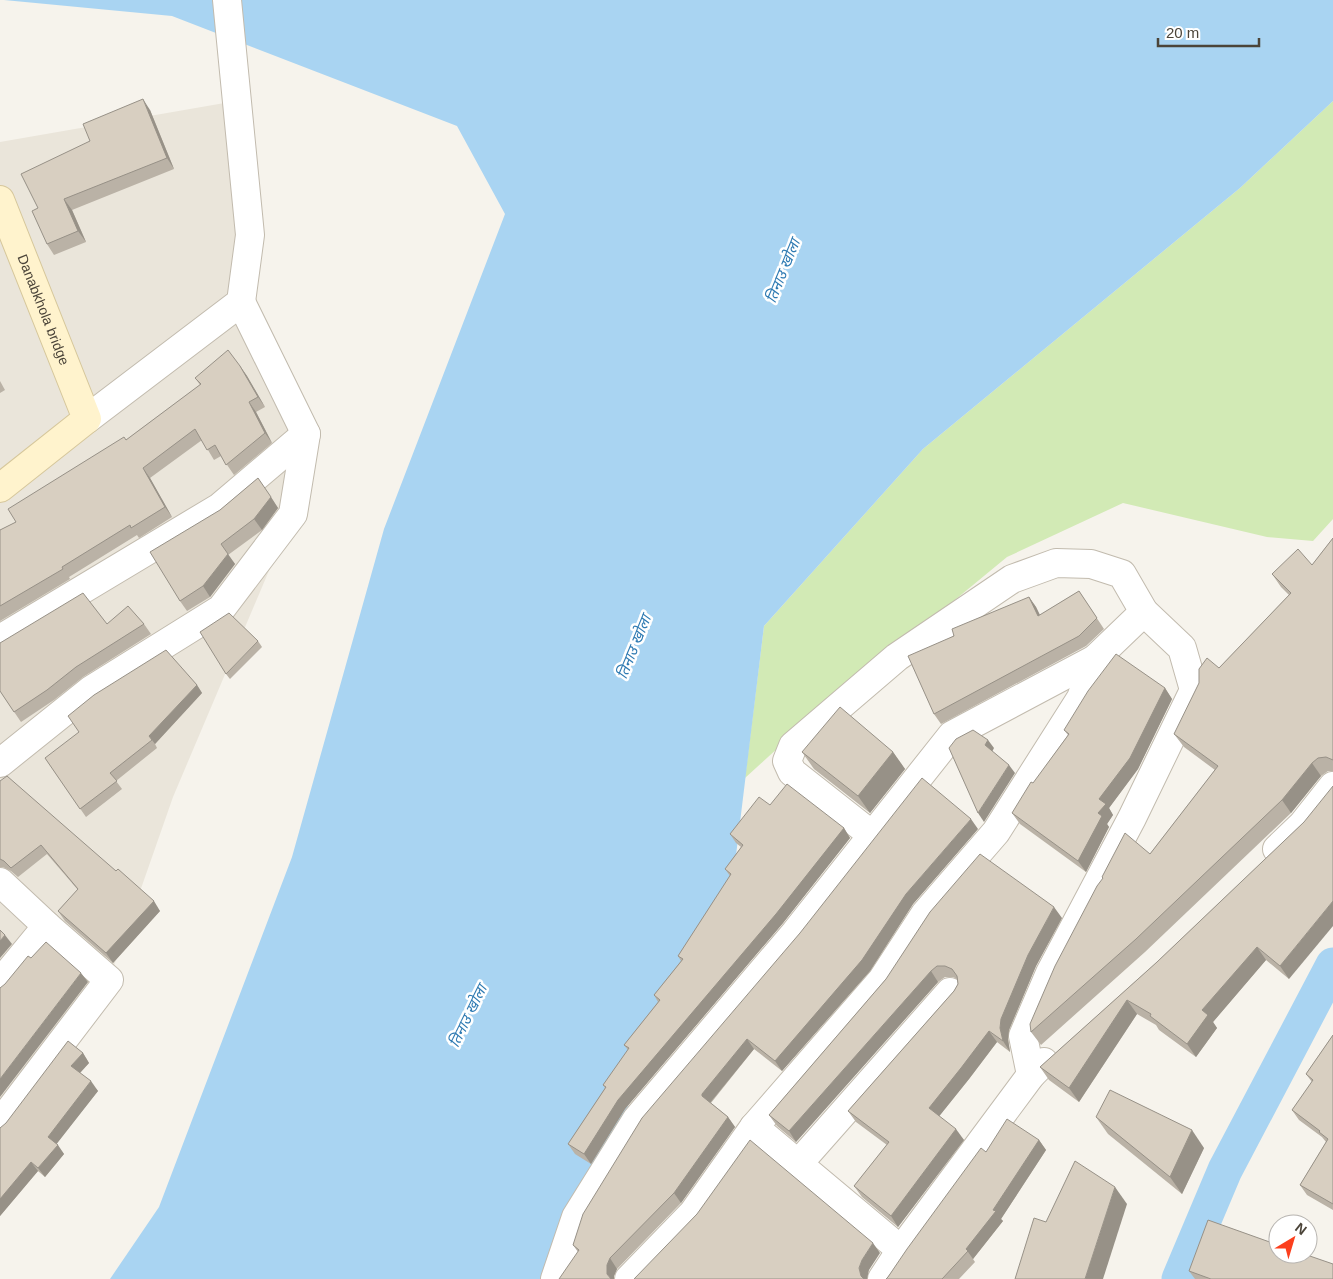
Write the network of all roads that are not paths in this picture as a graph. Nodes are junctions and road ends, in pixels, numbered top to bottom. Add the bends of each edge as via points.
1 (227, 0) edge
2 (0, 200) edge
3 (241, 302) junction
4 (88, 418) junction
5 (306, 434) junction
6 (0, 488) edge
7 (1144, 612) junction
8 (0, 639) edge
9 (1096, 659) junction
10 (0, 763) edge
11 (1333, 786) edge
12 (872, 836) junction
13 (1261, 864) edge
14 (0, 882) edge
15 (47, 926) junction
16 (0, 983) edge
17 (950, 992) edge
18 (1060, 1049) edge
19 (1030, 1074) junction
20 (0, 1124) edge
21 (754, 1127) junction
22 (798, 1164) junction
23 (901, 1250) junction
24 (555, 1279) edge
25 (629, 1279) edge
26 (882, 1279) edge

1 - 3 street via 250,235
2 - 4 main road, Danabkhola bridge
3 - 4 street
3 - 5 street
4 - 6 main road
5 - 8 street via 220,508
5 - 10 street via 293,514 221,608 91,690
7 - 9 street
7 - 12 street via 1122,574 1091,564 1056,563 1012,579 897,657 793,746 787,761 792,772
7 - 19 street via 1182,648 1194,690 1132,818 1050,973 1023,1036
9 - 12 street via 952,735
9 - 21 street via 1081,698 996,832 925,914 882,980
11 - 13 street via 1303,824
12 - 24 street via 637,1119 576,1217
14 - 15 street
15 - 16 street
15 - 20 street via 108,980
17 - 22 street
18 - 19 street
19 - 23 street
21 - 22 street
21 - 25 street via 693,1213
22 - 23 street
23 - 26 street

